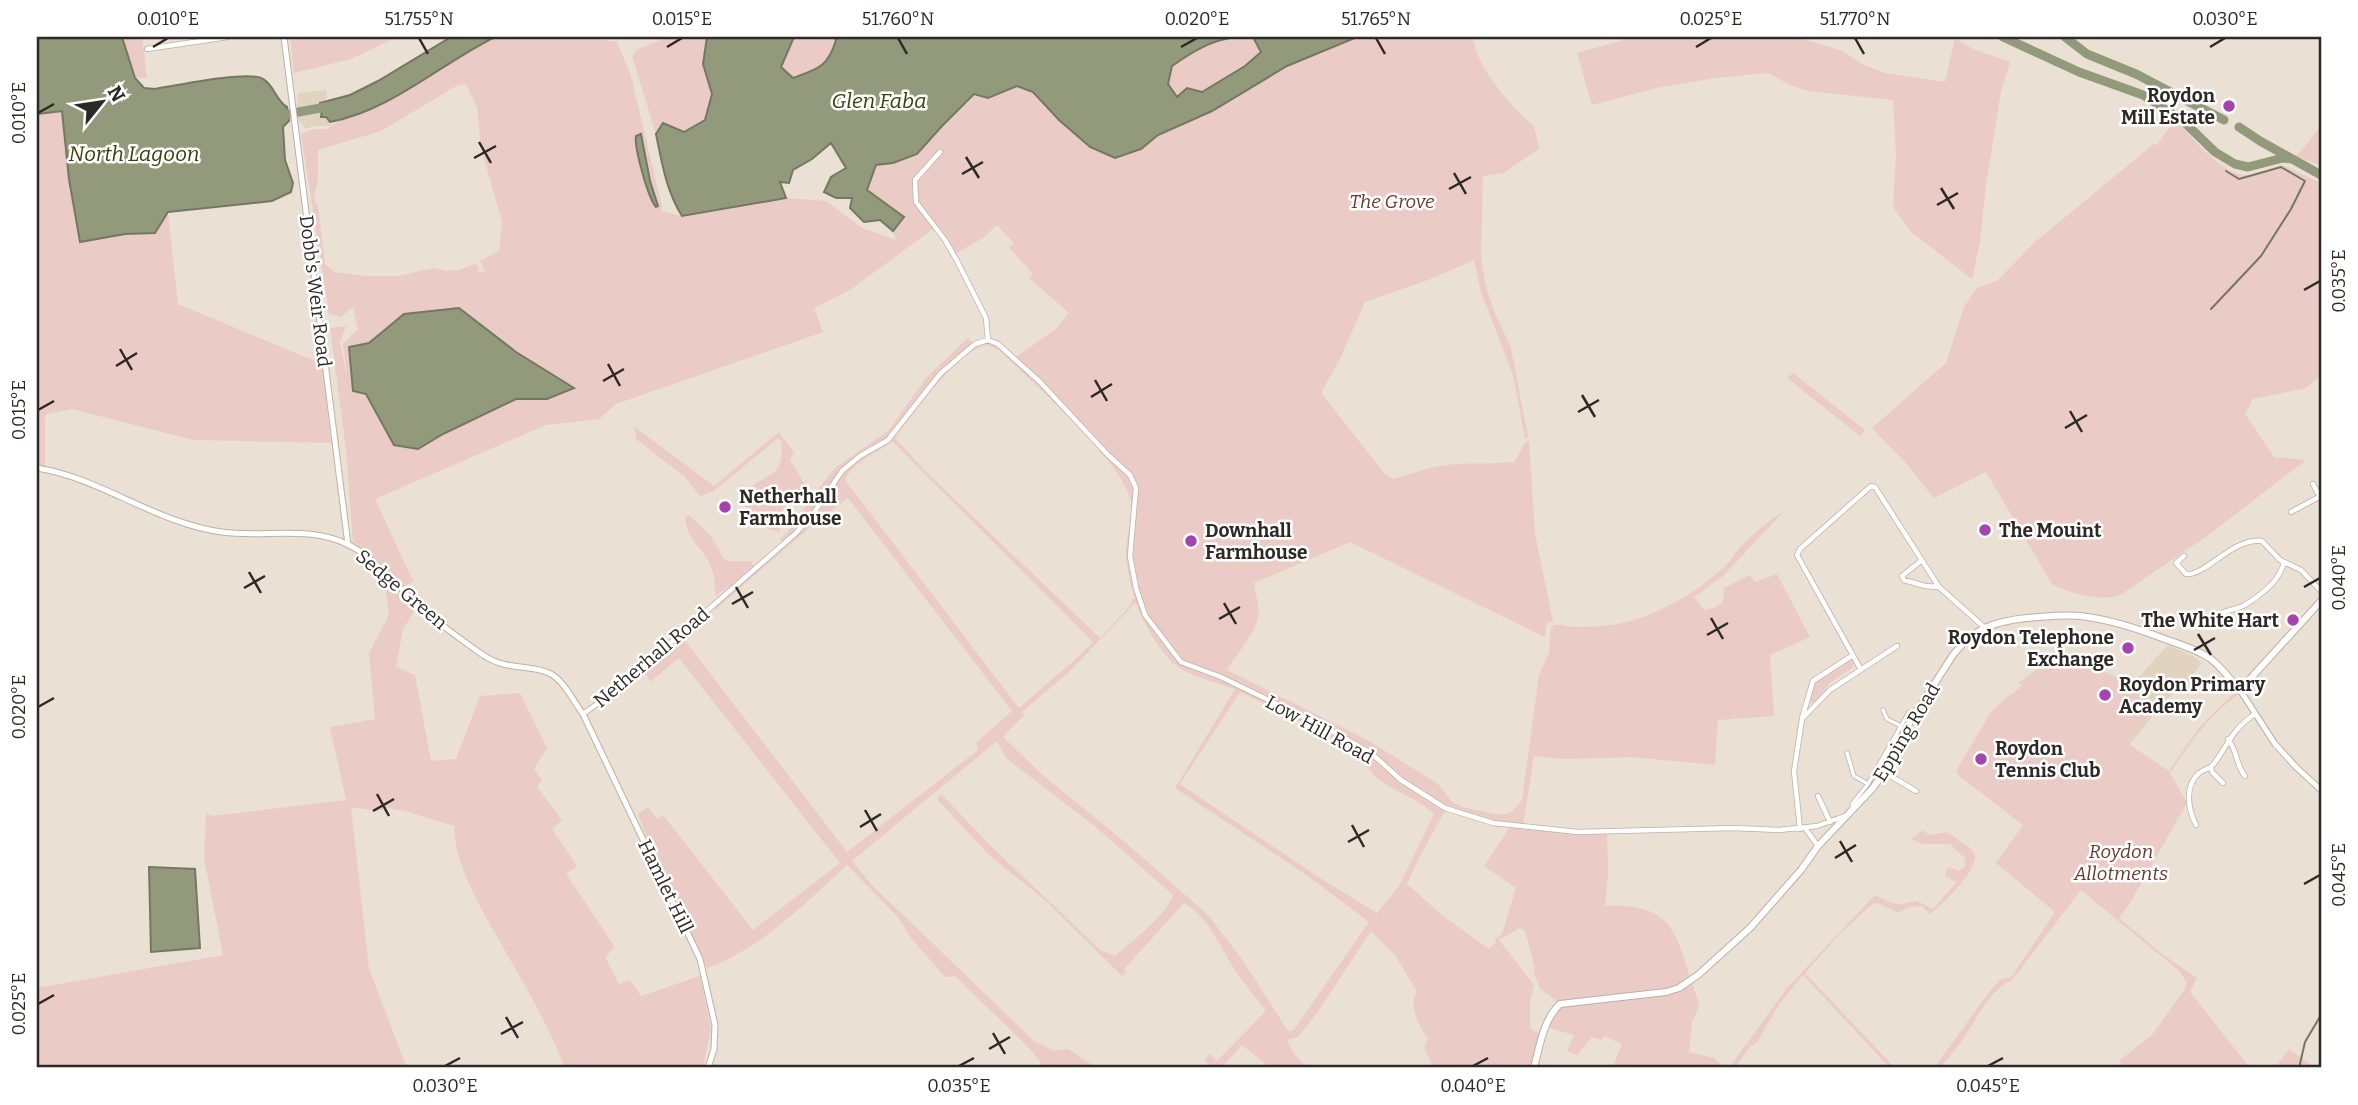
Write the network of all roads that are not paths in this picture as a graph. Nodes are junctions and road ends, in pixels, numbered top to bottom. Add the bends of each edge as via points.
1 (228, 37) edge
2 (284, 37) edge
3 (147, 49) dead end
4 (940, 152) dead end
5 (988, 340) junction
6 (37, 468) edge
7 (2313, 484) dead end
8 (2320, 498) edge
9 (2291, 512) dead end
10 (348, 545) junction
11 (2184, 556) dead end
12 (1922, 560) junction
13 (2284, 562) junction
14 (1940, 587) junction
15 (2321, 591) edge
16 (2321, 601) edge
17 (2222, 613) dead end
18 (1985, 628) junction
19 (1897, 646) dead end
20 (1853, 655) junction
21 (1860, 668) junction
22 (2240, 690) junction
23 (1806, 701) junction
24 (1816, 706) junction
25 (1883, 710) dead end
26 (1916, 713) junction
27 (583, 714) junction
28 (2255, 714) junction
29 (1802, 719) junction
30 (1901, 726) junction
31 (2228, 739) junction
32 (1847, 753) dead end
33 (2211, 768) junction
34 (1884, 772) junction
35 (2245, 776) dead end
36 (2223, 783) dead end
37 (1868, 784) junction
38 (2321, 790) edge
39 (1916, 791) dead end
40 (1818, 796) dead end
41 (1853, 810) junction
42 (1846, 816) junction
43 (1829, 822) junction
44 (2196, 824) dead end
45 (1803, 828) junction
46 (1818, 846) junction
47 (708, 1068) edge
48 (1534, 1068) edge

1 - 3 street
2 - 10 street, Dobb's Weir Road
4 - 5 street via 915,180 916,202 956,259 986,318
5 - 27 street, Netherhall Road via 975,344 940,374 888,440 842,471 795,534
5 - 45 street, Low Hill Road via 1040,382 1130,475 1136,488 1130,556 1136,588 1145,615 1181,662 1330,730 1445,808 1480,820 1578,832
6 - 10 street, Sedge Green via 65,474 178,522 242,534 309,533
7 - 8 street
8 - 9 street
10 - 27 street, Sedge Green via 486,656 550,674
11 - 13 street via 2176,563 2193,575 2255,540 2268,545
12 - 14 street
12 - 14 street via 1904,573 1904,580
12 - 20 street via 1871,486 1800,550 1797,555
13 - 15 street via 2301,570
13 - 17 street via 2269,586 2244,605
14 - 18 street
16 - 22 main road
18 - 22 main road, Epping Road via 2004,620 2057,615 2108,622 2200,653
18 - 26 main road, Epping Road via 1961,645
19 - 21 street
20 - 21 street
20 - 23 street via 1818,677
21 - 24 street via 1829,690
22 - 28 street
23 - 24 street
23 - 29 street
24 - 29 street
25 - 30 street via 1887,719
26 - 30 street via 1909,712
26 - 34 main road, Epping Road
27 - 47 street, Hamlet Hill via 700,959 715,1025
28 - 31 street
28 - 38 street via 2289,760
29 - 45 street via 1794,771
30 - 37 street
31 - 33 street
31 - 35 street
32 - 37 street via 1854,776
33 - 36 street
33 - 44 street via 2192,782 2188,799
34 - 39 street
34 - 41 main road, Epping Road
37 - 41 street via 1852,804
40 - 43 street
41 - 42 main road, Epping Road
42 - 43 street, Low Hill Road
42 - 46 main road, Epping Road
43 - 45 street, Low Hill Road
45 - 46 street
46 - 48 main road, Epping Road via 1768,910 1687,983 1666,992 1560,1004 1548,1021

